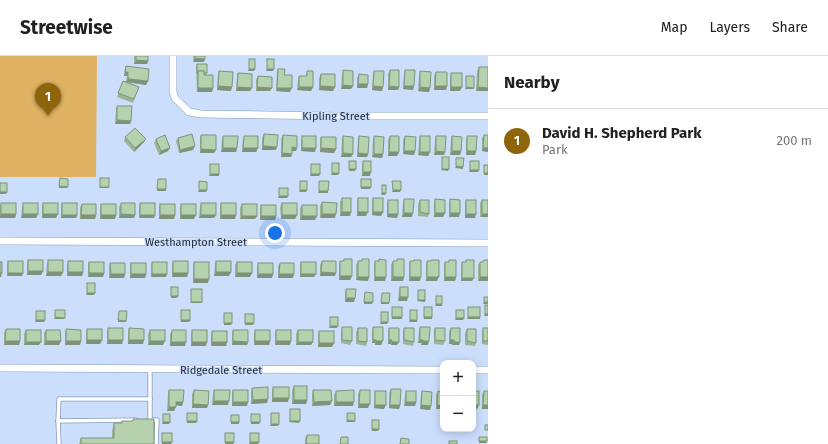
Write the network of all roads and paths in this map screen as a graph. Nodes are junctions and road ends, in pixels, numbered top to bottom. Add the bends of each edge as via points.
1 (173, 56) edge
2 (488, 116) edge
3 (0, 241) edge
4 (488, 243) edge
5 (0, 368) edge
6 (150, 370) junction
7 (440, 370) edge
8 (476, 370) edge
9 (488, 370) edge
10 (150, 399) junction
11 (150, 420) junction
12 (58, 421) junction
13 (59, 444) edge
14 (156, 444) edge

1 - 2 street, Kipling Street via 173,92 175,98 189,112 335,116
3 - 4 street, Westhampton Street
5 - 6 street, Ridgedale Street
6 - 7 street, Ridgedale Street
6 - 10 lane
8 - 9 street
10 - 11 lane
10 - 12 lane via 59,399
11 - 12 lane
11 - 14 lane via 157,420
12 - 13 lane

